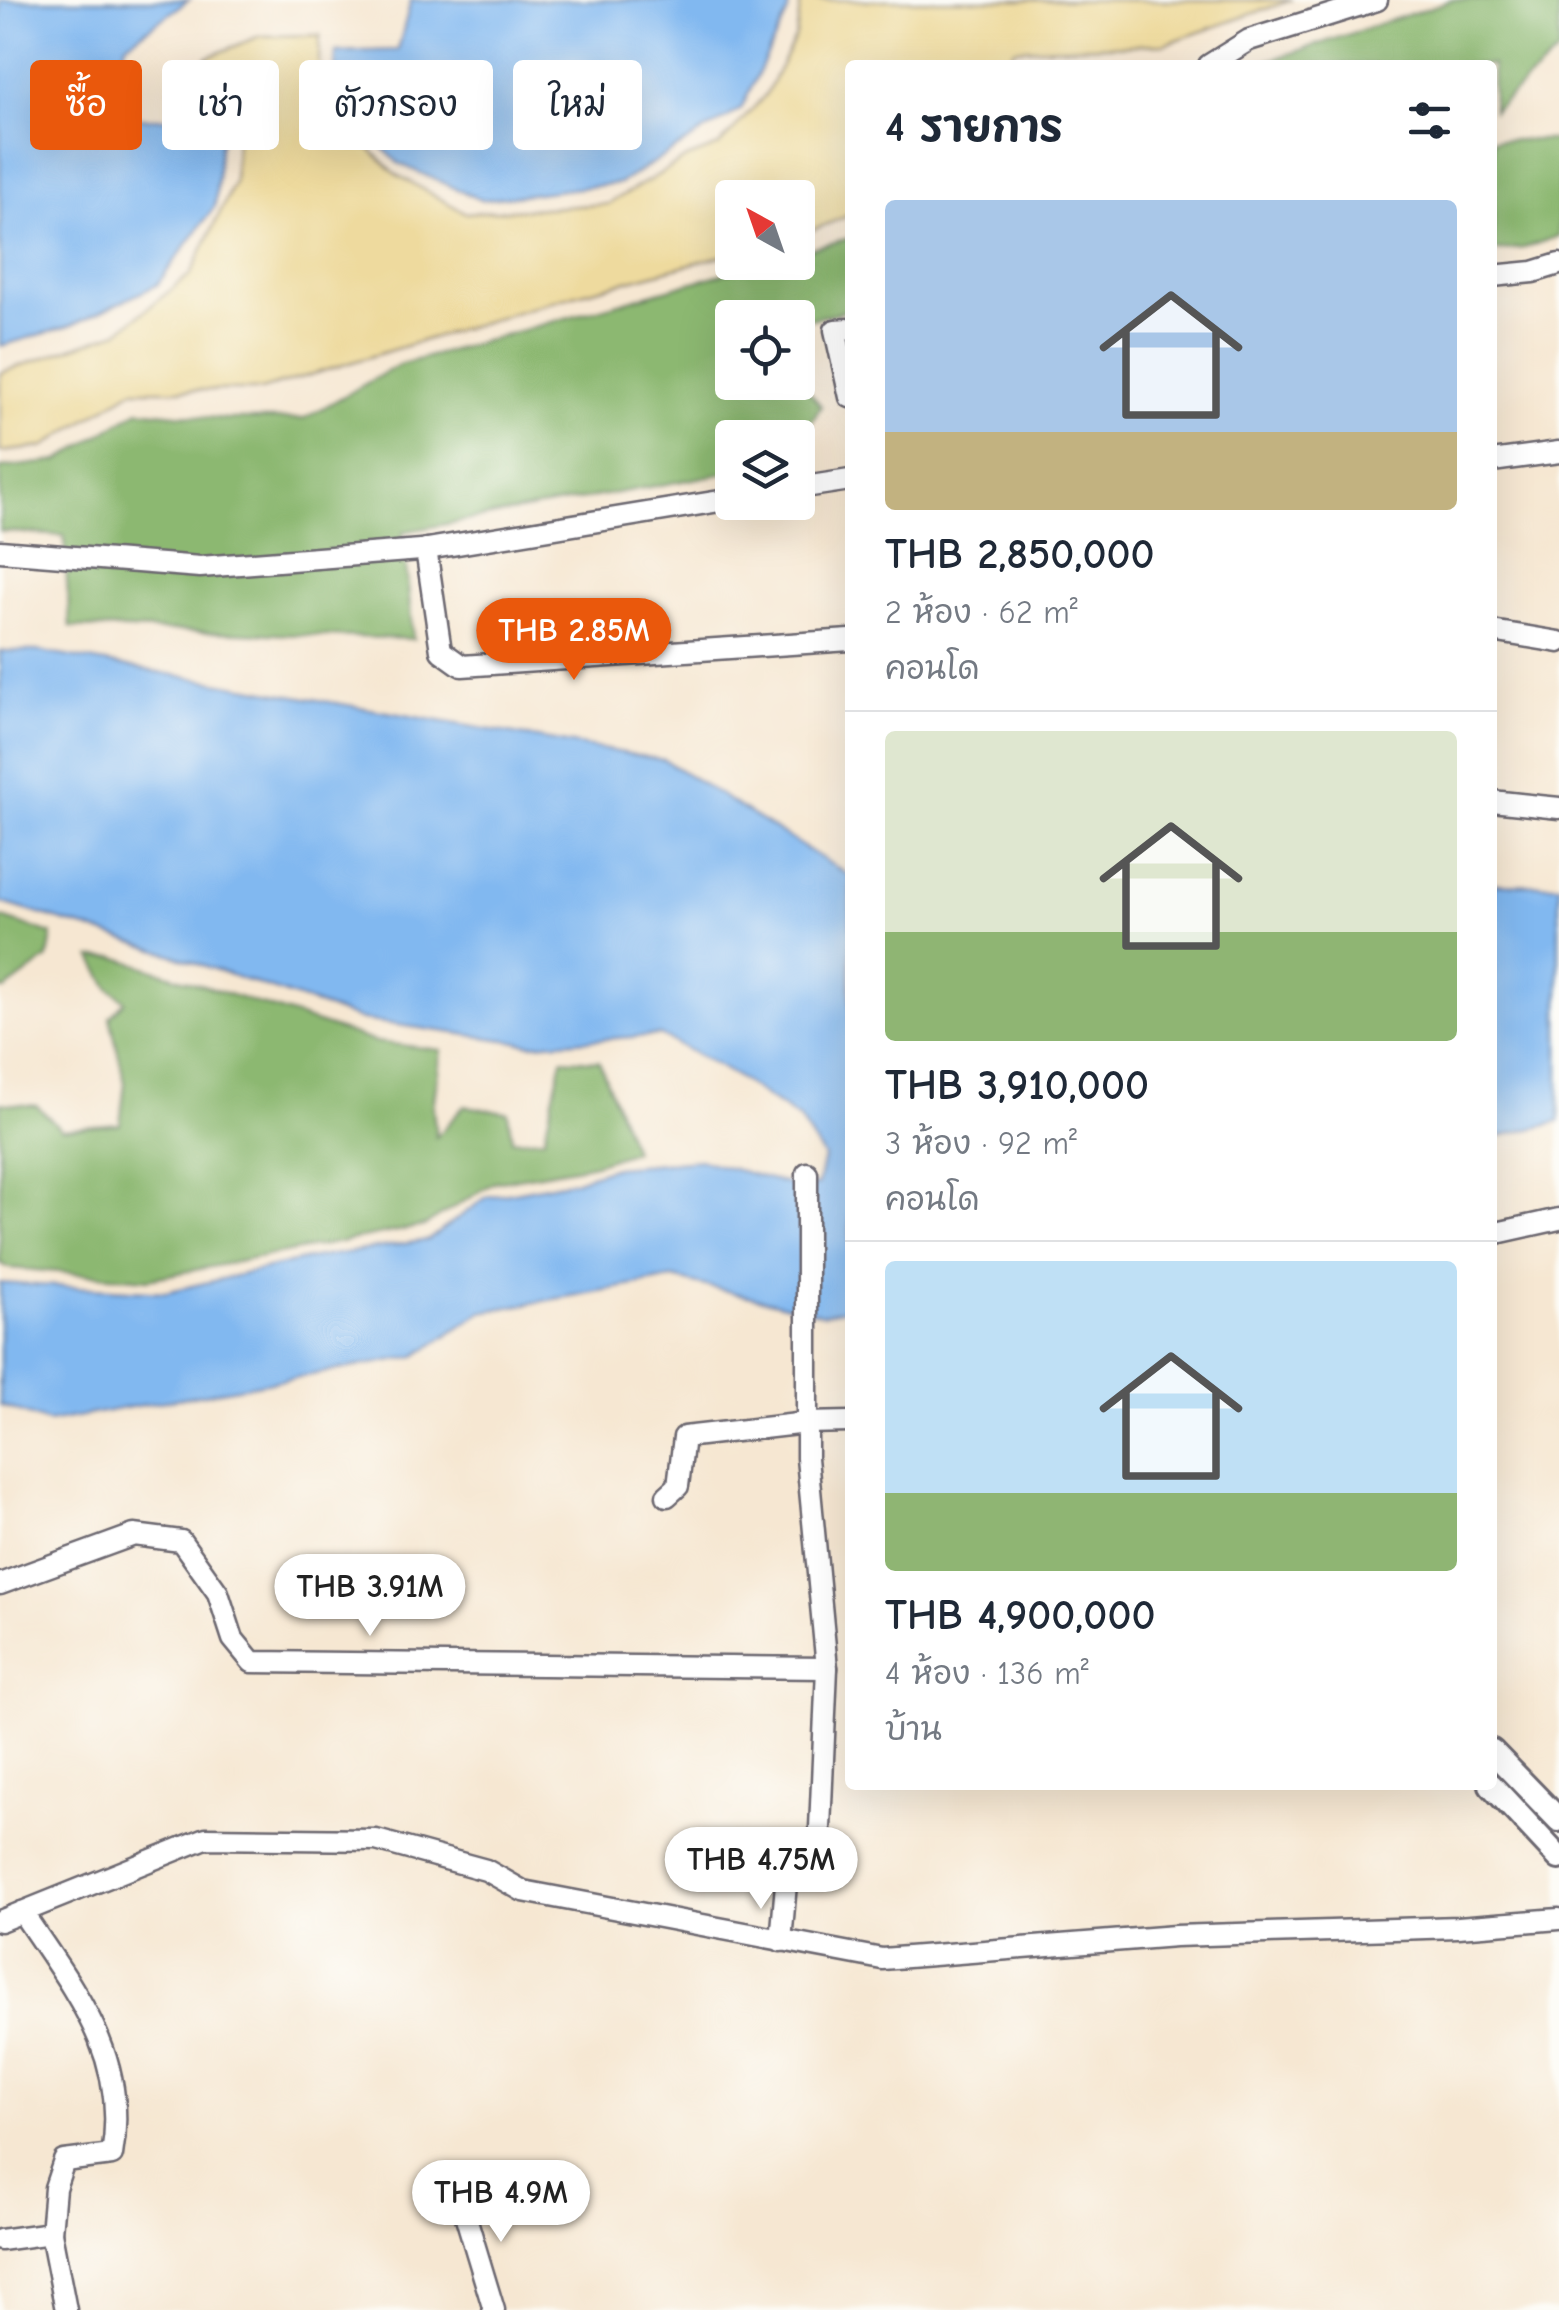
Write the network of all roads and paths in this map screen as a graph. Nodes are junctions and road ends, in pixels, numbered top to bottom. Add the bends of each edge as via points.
1 (1377, 0) edge
2 (1217, 60) edge
3 (1559, 264) edge
4 (1533, 272) junction
5 (1497, 276) edge
6 (1559, 286) edge
7 (845, 329) edge
8 (845, 375) edge
9 (1559, 452) edge
10 (1497, 460) edge
11 (845, 481) edge
12 (815, 485) edge
13 (715, 502) edge
14 (426, 549) junction
15 (0, 551) edge
16 (1497, 632) edge
17 (845, 640) edge
18 (1559, 642) edge
19 (1497, 802) edge
20 (1559, 808) edge
21 (806, 1173) dead end
22 (1559, 1219) edge
23 (1497, 1233) edge
24 (845, 1422) edge
25 (806, 1423) junction
26 (667, 1496) dead end
27 (0, 1584) edge
28 (827, 1668) junction
29 (1497, 1756) edge
30 (1496, 1790) edge
31 (1559, 1820) edge
32 (1559, 1858) edge
33 (22, 1912) junction
34 (0, 1920) edge
35 (1559, 1920) edge
36 (781, 1942) junction
37 (459, 2194) dead end
38 (51, 2233) junction
39 (0, 2240) edge
40 (66, 2310) edge
41 (494, 2310) edge

1 - 2 street via 1249,40
3 - 4 street
4 - 5 street
4 - 6 street
7 - 8 street via 835,330
9 - 10 street
11 - 12 street
13 - 14 street
14 - 15 street via 200,566
14 - 17 street via 441,652 462,666
16 - 18 street
19 - 20 street
21 - 25 street
22 - 23 street
24 - 25 street
25 - 26 street via 684,1436 678,1486
25 - 28 street
27 - 28 street via 134,1535 181,1541 218,1593 233,1638 252,1662
28 - 36 street via 820,1851 786,1884
29 - 31 street
30 - 32 street
33 - 34 street
33 - 36 street via 206,1838 376,1840 486,1870 523,1891
33 - 38 street via 95,2023 117,2128 112,2155 64,2161
35 - 36 street via 1174,1936 882,1960
37 - 41 street
38 - 39 street
38 - 40 street

